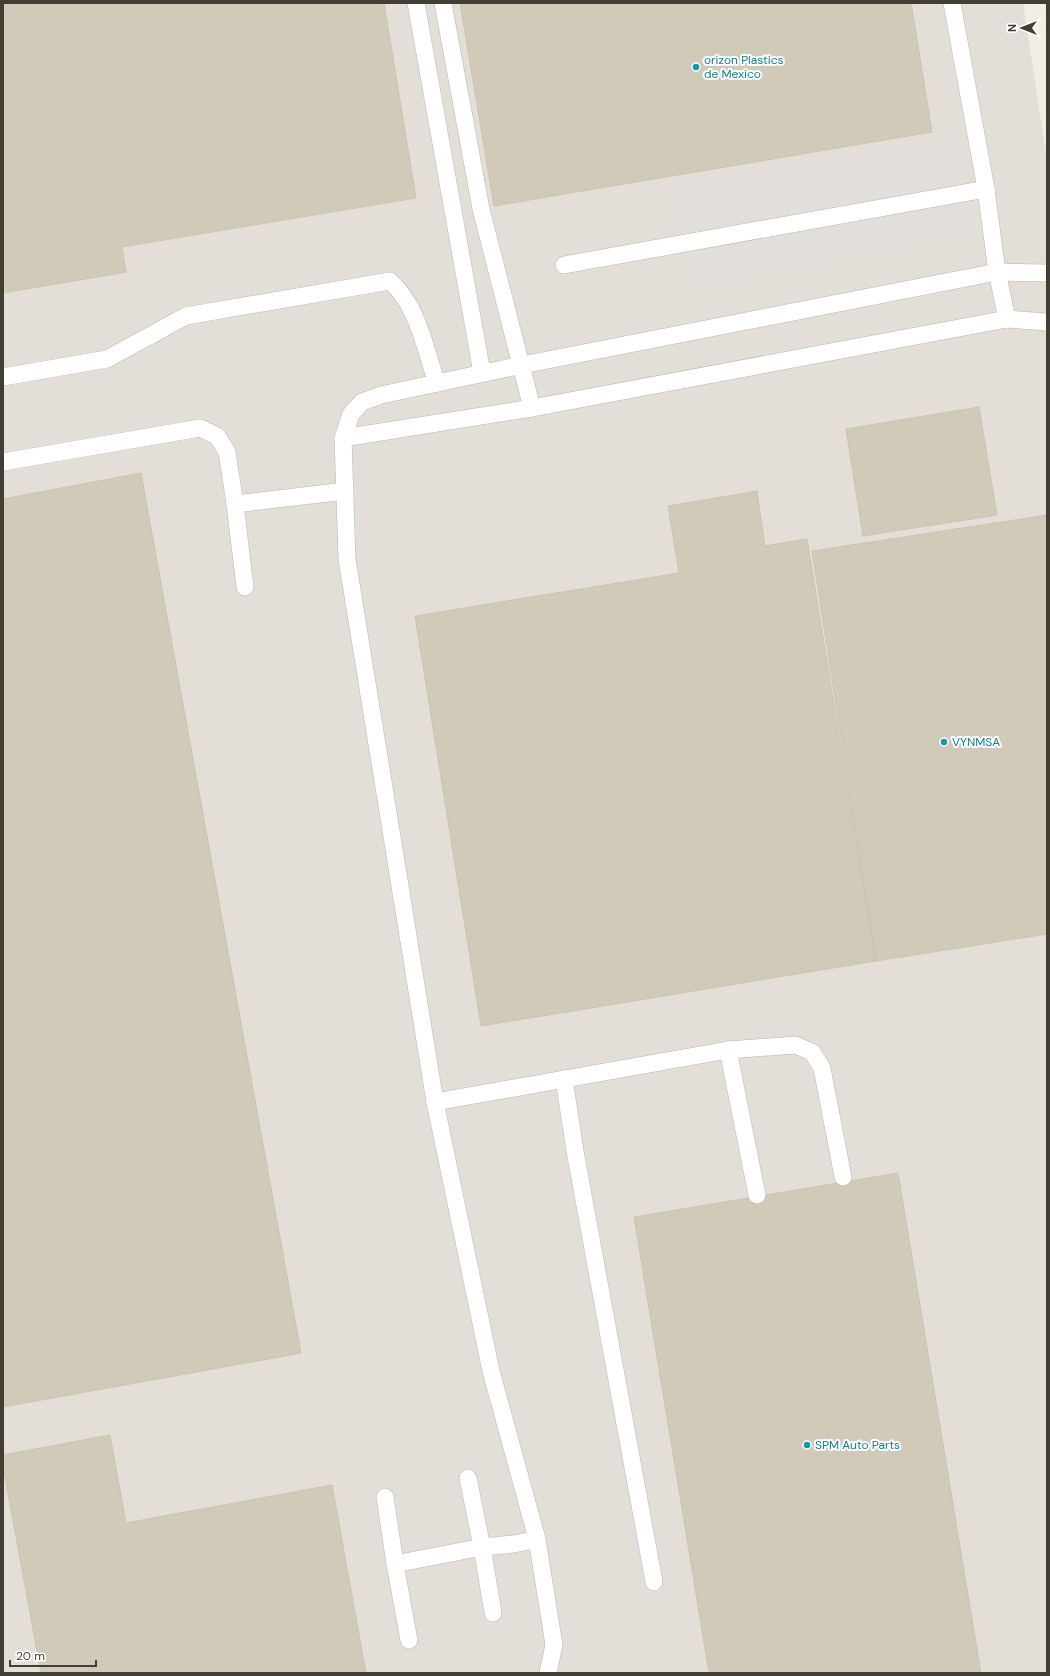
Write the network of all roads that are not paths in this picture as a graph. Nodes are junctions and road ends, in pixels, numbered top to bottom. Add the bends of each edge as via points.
1 (416, 3) edge
2 (443, 3) edge
3 (952, 3) edge
4 (986, 189) junction
5 (564, 265) dead end
6 (996, 272) junction
7 (1047, 273) edge
8 (1007, 319) junction
9 (1047, 322) edge
10 (522, 365) junction
11 (482, 373) junction
12 (3, 377) edge
13 (437, 383) junction
14 (532, 408) junction
15 (343, 438) junction
16 (3, 462) edge
17 (345, 491) junction
18 (235, 504) junction
19 (245, 587) dead end
20 (728, 1050) junction
21 (564, 1079) junction
22 (436, 1102) junction
23 (843, 1177) dead end
24 (757, 1195) dead end
25 (468, 1478) dead end
26 (385, 1497) dead end
27 (537, 1538) junction
28 (482, 1547) junction
29 (395, 1564) junction
30 (654, 1582) dead end
31 (493, 1613) dead end
32 (409, 1640) dead end
33 (548, 1673) edge

1 - 11 lane
2 - 10 lane via 481,209
3 - 4 lane
4 - 5 lane
4 - 6 lane
6 - 7 lane
6 - 8 lane
6 - 10 lane
8 - 9 lane
8 - 14 lane
10 - 11 lane
10 - 14 lane
11 - 13 lane
12 - 13 lane via 107,359 186,316 390,281 401,291 412,312
13 - 15 lane via 382,394 362,402 351,414
14 - 15 lane
15 - 17 lane
16 - 18 lane via 200,428 217,436 227,452
17 - 18 lane
17 - 22 lane via 347,559
18 - 19 lane
20 - 21 lane
20 - 23 lane via 795,1046 812,1052 822,1068
20 - 24 lane
21 - 22 lane
21 - 30 lane via 577,1167
22 - 27 lane via 491,1371
25 - 28 lane
26 - 29 lane
27 - 28 lane via 514,1544
27 - 33 lane via 554,1645
28 - 29 lane
28 - 31 lane
29 - 32 lane

